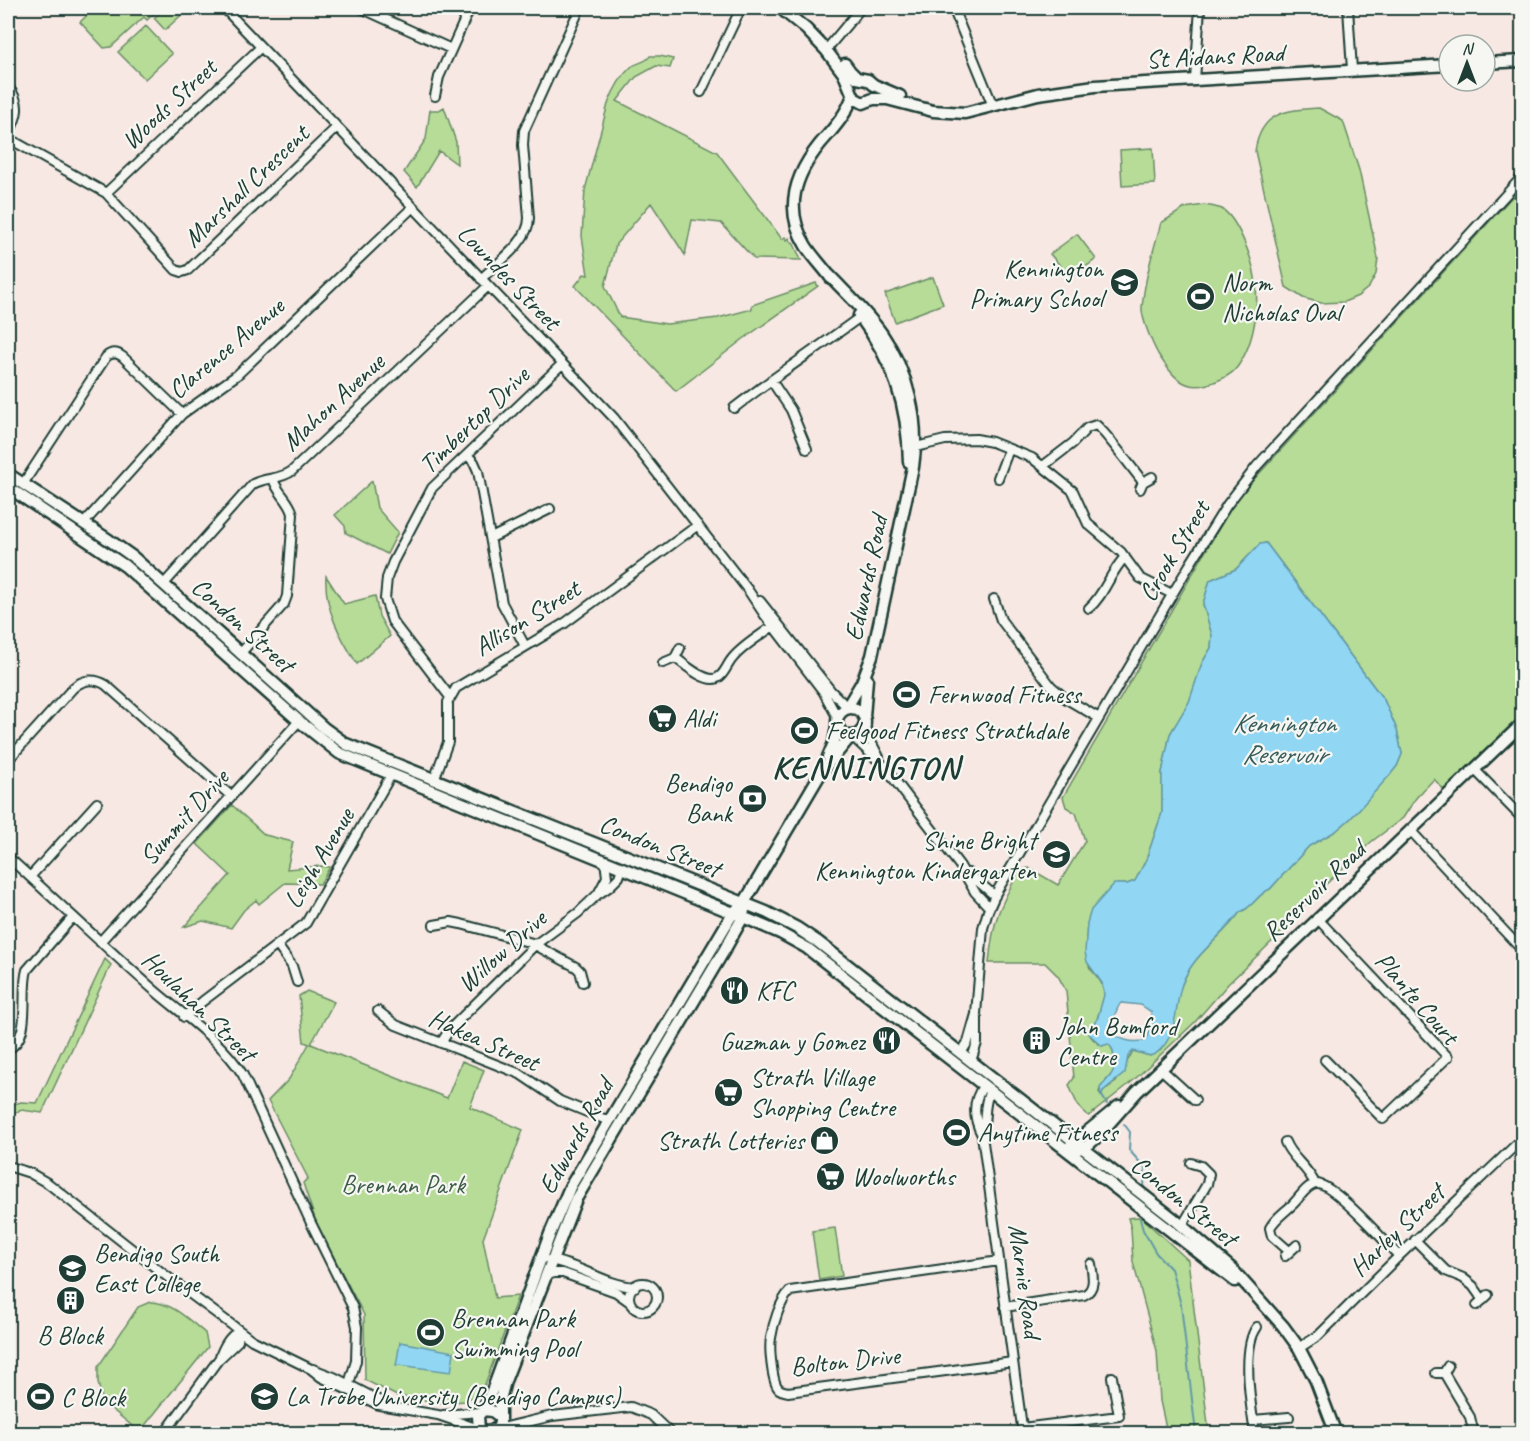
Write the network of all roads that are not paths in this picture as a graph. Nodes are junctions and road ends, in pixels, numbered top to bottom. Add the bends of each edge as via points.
1 (224, 8) edge
2 (361, 8) edge
3 (470, 8) edge
4 (580, 8) edge
5 (741, 8) edge
6 (861, 8) edge
7 (953, 8) edge
8 (1200, 8) edge
9 (1348, 8) edge
10 (781, 10) edge
11 (261, 47) junction
12 (828, 47) junction
13 (451, 49) junction
14 (1522, 61) edge
15 (1497, 62) edge
16 (1437, 66) edge
17 (1352, 70) junction
18 (862, 79) junction
19 (1195, 80) junction
20 (874, 85) junction
21 (8, 87) edge
22 (701, 92) dead end
23 (853, 93) junction
24 (435, 96) dead end
25 (870, 101) junction
26 (989, 107) junction
27 (338, 127) junction
28 (833, 129) junction
29 (8, 136) edge
30 (1522, 177) edge
31 (106, 193) junction
32 (413, 207) junction
33 (829, 275) junction
34 (481, 279) junction
35 (488, 286) junction
36 (860, 317) junction
37 (887, 342) junction
38 (109, 344) dead end
39 (111, 353) junction
40 (562, 364) junction
41 (893, 374) junction
42 (771, 380) junction
43 (734, 408) dead end
44 (182, 414) junction
45 (915, 447) junction
46 (807, 449) dead end
47 (1009, 449) junction
48 (467, 454) junction
49 (1043, 466) junction
50 (8, 474) edge
51 (1152, 477) dead end
52 (273, 478) junction
53 (997, 479) dead end
54 (23, 484) junction
55 (8, 487) edge
56 (907, 495) junction
57 (549, 509) dead end
58 (698, 525) junction
59 (81, 528) junction
60 (491, 538) junction
61 (1125, 557) junction
62 (160, 589) junction
63 (748, 590) junction
64 (1172, 594) junction
65 (994, 599) dead end
66 (1087, 610) dead end
67 (773, 626) junction
68 (525, 646) junction
69 (680, 648) dead end
70 (240, 654) junction
71 (675, 658) junction
72 (663, 663) dead end
73 (868, 670) junction
74 (450, 697) junction
75 (847, 707) junction
76 (1099, 718) junction
77 (299, 721) junction
78 (865, 721) junction
79 (837, 722) junction
80 (1522, 724) edge
81 (852, 736) junction
82 (8, 760) edge
83 (884, 766) junction
84 (1474, 769) junction
85 (822, 771) junction
86 (391, 775) junction
87 (432, 785) junction
88 (231, 796) junction
89 (97, 803) dead end
90 (1522, 818) edge
91 (1410, 830) junction
92 (594, 844) junction
93 (8, 859) edge
94 (604, 861) junction
95 (960, 866) junction
96 (622, 868) junction
97 (30, 878) junction
98 (597, 895) junction
99 (995, 896) junction
100 (744, 903) junction
101 (715, 905) junction
102 (989, 907) junction
103 (738, 915) junction
104 (73, 917) junction
105 (1317, 918) junction
106 (434, 925) dead end
107 (100, 942) junction
108 (536, 944) junction
109 (715, 944) junction
110 (277, 945) junction
111 (1522, 950) edge
112 (297, 982) dead end
113 (583, 982) dead end
114 (378, 1011) dead end
115 (976, 1014) junction
116 (184, 1017) junction
117 (441, 1043) junction
118 (8, 1049) edge
119 (961, 1053) junction
120 (971, 1060) junction
121 (1325, 1060) dead end
122 (1161, 1069) junction
123 (989, 1082) junction
124 (1195, 1100) dead end
125 (609, 1121) junction
126 (1522, 1139) edge
127 (1285, 1142) dead end
128 (1079, 1144) junction
129 (1066, 1149) junction
130 (1191, 1163) dead end
131 (8, 1166) edge
132 (1315, 1184) junction
133 (1182, 1226) junction
134 (1415, 1240) junction
135 (1297, 1245) dead end
136 (1399, 1256) junction
137 (552, 1261) junction
138 (999, 1261) junction
139 (539, 1263) junction
140 (1091, 1264) dead end
141 (547, 1275) junction
142 (635, 1287) junction
143 (1483, 1300) dead end
144 (630, 1302) junction
145 (1005, 1307) junction
146 (1268, 1308) junction
147 (1257, 1327) dead end
148 (239, 1331) junction
149 (1299, 1348) junction
150 (1013, 1362) junction
151 (1443, 1371) dead end
152 (1112, 1377) dead end
153 (348, 1387) junction
154 (481, 1411) junction
155 (438, 1415) junction
156 (1289, 1416) dead end
157 (500, 1417) junction
158 (1253, 1420) junction
159 (520, 1424) junction
160 (480, 1431) edge
161 (497, 1431) edge
162 (1022, 1431) edge
163 (164, 1434) edge
164 (671, 1434) edge
165 (1255, 1434) edge
166 (1336, 1434) edge
167 (1474, 1434) edge

1 - 11 street, Lowndes Street
2 - 13 street
3 - 13 street
4 - 34 street via 524,130 528,229 522,240
5 - 22 street
6 - 12 street
7 - 26 street
8 - 19 street
9 - 17 street
10 - 12 main road
11 - 27 street, Lowndes Street
11 - 31 street, Woods Street
12 - 18 main road via 852,75
12 - 23 main road
13 - 24 street via 438,77
14 - 15 main road
16 - 17 main road, St Aidans Road
17 - 19 main road, St Aidans Road
18 - 20 main road
18 - 23 main road via 855,84
19 - 26 main road, St Aidans Road via 1053,91
20 - 25 main road via 876,92
20 - 26 main road, St Aidans Road via 932,105
21 - 29 street via 18,109
23 - 25 main road via 856,101
23 - 28 main road, Edwards Road
25 - 26 main road, St Aidans Road via 892,99 948,113
25 - 28 main road, Edwards Road
27 - 31 street, Marshall Crescent via 182,276
27 - 32 street, Lowndes Street
28 - 33 main road, Edwards Road via 800,173 794,204 803,240
29 - 31 street, Marshall Crescent
30 - 64 street, Crook Street via 1251,472
32 - 34 street, Lowndes Street
32 - 44 street, Clarence Avenue via 237,375
33 - 36 main road, Edwards Road
33 - 37 main road, Edwards Road
34 - 35 street, Lowndes Street
35 - 40 street, Lowndes Street
35 - 52 street, Mahon Avenue via 292,471
36 - 41 main road, Edwards Road
36 - 42 street
37 - 41 main road
37 - 45 main road, Edwards Road via 906,384
38 - 39 street
39 - 44 street via 123,357
39 - 54 street
40 - 48 street, Timbertop Drive
40 - 58 street, Lowndes Street via 632,439
41 - 56 main road, Edwards Road via 907,429
42 - 43 street
42 - 46 street via 791,410
44 - 59 street, Clarence Avenue
45 - 47 street via 959,438
45 - 56 main road, Edwards Road
47 - 49 street
47 - 53 street
48 - 60 street via 478,471
48 - 74 street, Timbertop Drive via 427,495 385,585 386,607 392,621
49 - 51 street via 1099,422 1142,485
49 - 61 street via 1073,491 1088,524
50 - 54 main road, Condon Street
52 - 62 street, Mahon Avenue via 253,484
52 - 70 street via 293,514 287,596
54 - 59 main road, Condon Street
55 - 59 main road, Condon Street
56 - 73 main road, Edwards Road
57 - 60 street
58 - 63 street, Lowndes Street
58 - 68 street, Allison Street via 565,623
59 - 62 main road, Condon Street via 125,566
60 - 68 street via 502,603
61 - 64 street via 1143,580
61 - 66 street
62 - 70 main road, Condon Street
62 - 77 main road, Condon Street
63 - 67 street, Lowndes Street
63 - 75 street, Lowndes Street
64 - 76 street, Crook Street
65 - 76 street via 1001,620 1051,686
67 - 71 street via 735,656 717,678 703,676
67 - 79 street, Lowndes Street via 824,691
68 - 74 street, Allison Street via 460,684
69 - 71 street
70 - 87 main road, Condon Street via 335,736
71 - 72 street
73 - 75 main road, Edwards Road
73 - 78 main road, Edwards Road
74 - 87 street via 449,738
75 - 78 main road via 858,709
75 - 79 main road
76 - 99 street, Crook Street
77 - 86 main road, Condon Street via 339,753
77 - 88 street, Summit Drive
78 - 81 main road via 862,731
78 - 83 street
79 - 81 main road via 842,734
79 - 85 main road, Edwards Road via 834,743
80 - 84 main road, Reservoir Road
81 - 83 street
81 - 85 main road, Edwards Road
82 - 88 street via 73,688 83,681 98,681
83 - 95 street
84 - 90 street
84 - 91 main road, Reservoir Road
85 - 100 main road, Edwards Road
86 - 87 main road, Condon Street
86 - 110 street, Leigh Avenue via 309,920
87 - 92 main road, Condon Street
87 - 94 main road, Condon Street
88 - 107 street, Summit Drive
89 - 97 street
91 - 105 main road, Reservoir Road
91 - 111 street
92 - 96 main road via 619,860
92 - 100 main road, Condon Street
93 - 97 street, Houlahan Street
94 - 96 main road, Condon Street
94 - 98 street via 607,877
95 - 99 street
95 - 102 street
96 - 98 street, Willow Drive via 619,877
96 - 101 main road, Condon Street
97 - 104 street, Houlahan Street
98 - 108 street, Willow Drive
99 - 102 street, Crook Street
100 - 103 main road, Edwards Road
100 - 119 main road, Condon Street via 818,942
101 - 103 main road, Condon Street
101 - 109 main road via 719,925
102 - 115 street, Crook Street via 981,938
103 - 109 main road, Edwards Road
103 - 123 main road, Condon Street via 815,954
103 - 137 main road, Edwards Road via 580,1193
104 - 107 street, Houlahan Street
104 - 118 street via 27,970 21,1035
105 - 121 street, Plante Court via 1448,1058 1383,1119
105 - 122 main road, Reservoir Road
106 - 108 street via 456,923
107 - 116 street, Houlahan Street
108 - 113 street via 579,969
108 - 117 street, Willow Drive via 450,1029
109 - 125 main road, Edwards Road
110 - 112 street via 292,966
110 - 116 street, Leigh Avenue
114 - 117 street, Hakea Street via 396,1025
115 - 119 street, Crook Street via 969,1042
115 - 120 street, Crook Street via 978,1035
116 - 153 street, Houlahan Street via 228,1056 243,1075 351,1302 357,1320 357,1344 355,1369
117 - 125 street, Hakea Street via 520,1074 560,1101
119 - 120 main road, Condon Street
120 - 123 main road, Condon Street
122 - 124 street
122 - 128 main road, Reservoir Road
123 - 128 main road, Condon Street
123 - 129 main road, Condon Street
123 - 138 street, Marnie Road via 976,1097 974,1108 982,1135
125 - 139 main road, Edwards Road via 563,1202
126 - 134 street, Harley Street
127 - 132 street
128 - 129 main road, Reservoir Road
128 - 133 main road, Condon Street
129 - 146 main road, Condon Street
130 - 133 street via 1209,1174
131 - 148 street via 30,1173 54,1188
132 - 135 street via 1270,1228 1287,1254
132 - 136 street via 1324,1185 1350,1205
133 - 146 main road, Condon Street via 1232,1269
134 - 136 street, Harley Street
134 - 143 street via 1446,1271 1473,1286
136 - 149 street, Harley Street via 1318,1336
137 - 139 street
137 - 141 main road, Edwards Road
137 - 142 street
138 - 145 street, Marnie Road
138 - 150 street, Bolton Drive via 790,1291 771,1337 774,1376 778,1388 788,1392
139 - 154 main road, Edwards Road
140 - 145 street via 1092,1286 1084,1295
141 - 144 street via 563,1273 616,1292
141 - 157 main road, Edwards Road via 505,1381
142 - 144 street
142 - 144 street via 646,1284 653,1288 656,1303 644,1311
145 - 150 street, Marnie Road
146 - 149 main road, Condon Street
147 - 158 street via 1248,1350 1253,1374
148 - 153 street
148 - 163 street via 238,1341 218,1360
149 - 166 main road, Condon Street
150 - 162 street, Marnie Road
151 - 167 street via 1470,1418
152 - 162 street via 1119,1416
153 - 155 street via 390,1406
154 - 155 street
154 - 157 main road via 492,1411
154 - 160 main road via 477,1420
155 - 160 street
156 - 158 street
157 - 159 street
157 - 161 main road
158 - 165 street
159 - 161 street
159 - 164 street via 558,1415 631,1407 651,1414
160 - 161 main road

